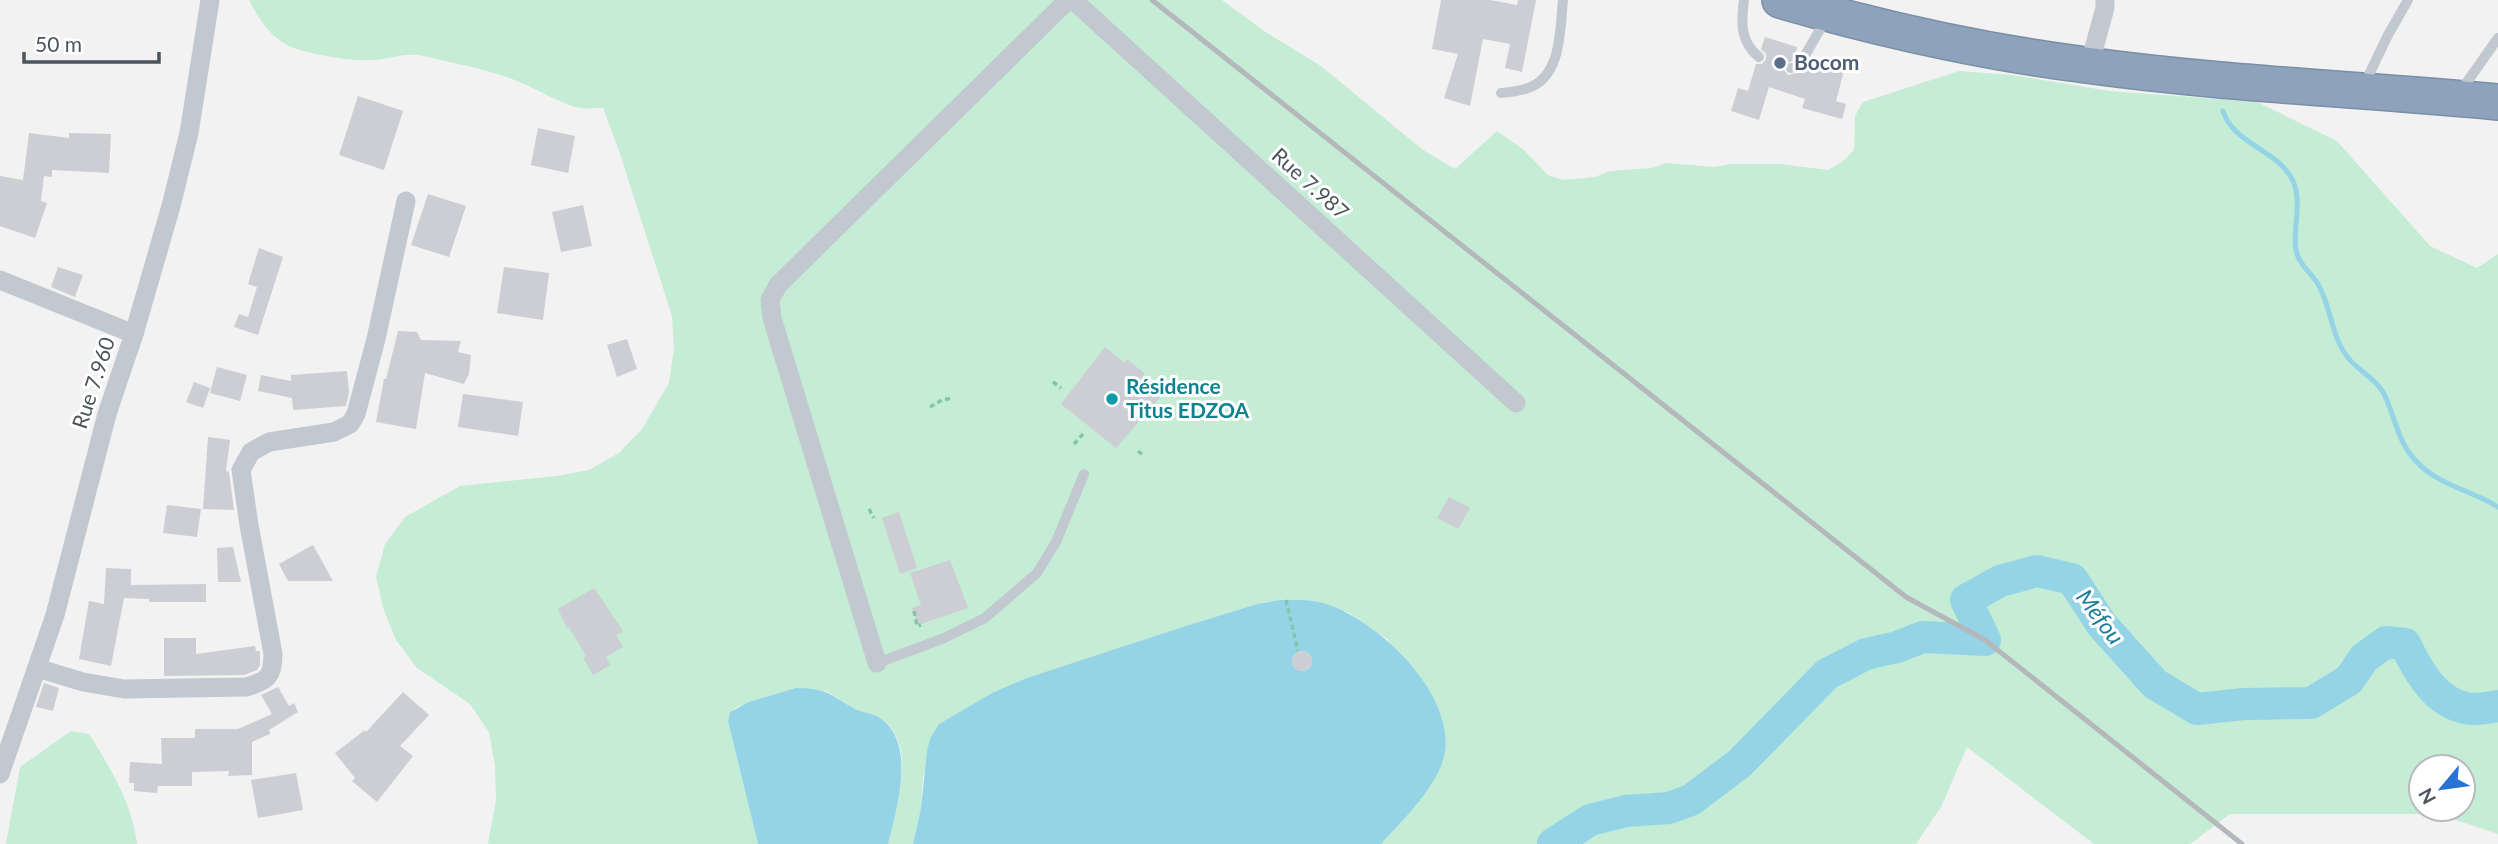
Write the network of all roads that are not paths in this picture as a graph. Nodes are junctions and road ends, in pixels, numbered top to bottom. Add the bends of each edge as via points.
1 (210, 0) edge
2 (1071, 0) edge
3 (1563, 0) edge
4 (1744, 0) edge
5 (1780, 0) edge
6 (2105, 0) edge
7 (2408, 0) edge
8 (1829, 14) junction
9 (2498, 38) edge
10 (1759, 57) dead end
11 (2089, 66) junction
12 (1791, 68) dead end
13 (2362, 90) junction
14 (1501, 93) dead end
15 (2456, 98) junction
16 (2496, 98) edge
17 (406, 201) dead end
18 (0, 280) edge
19 (134, 334) junction
20 (1516, 403) dead end
21 (1084, 474) dead end
22 (877, 663) joint
23 (37, 668) junction
24 (0, 774) edge

1 - 19 street, Rue 7.960 via 190,133
2 - 20 street, Rue 7.987
2 - 22 street via 778,285 770,300
3 - 14 lane via 1554,61 1545,77 1531,88
4 - 10 lane via 1743,36 1748,49
5 - 8 highway
6 - 11 street
7 - 13 lane
8 - 11 highway
8 - 12 lane via 1799,66
9 - 15 lane
11 - 13 highway
13 - 15 highway
15 - 16 highway
17 - 23 street via 356,414 334,432 269,442 251,452 241,470 274,654 273,670 263,683 124,689
18 - 19 street
19 - 23 street, Rue 7.960 via 107,414
21 - 22 lane via 1056,542 1037,573 985,618
23 - 24 street, Rue 7.960

